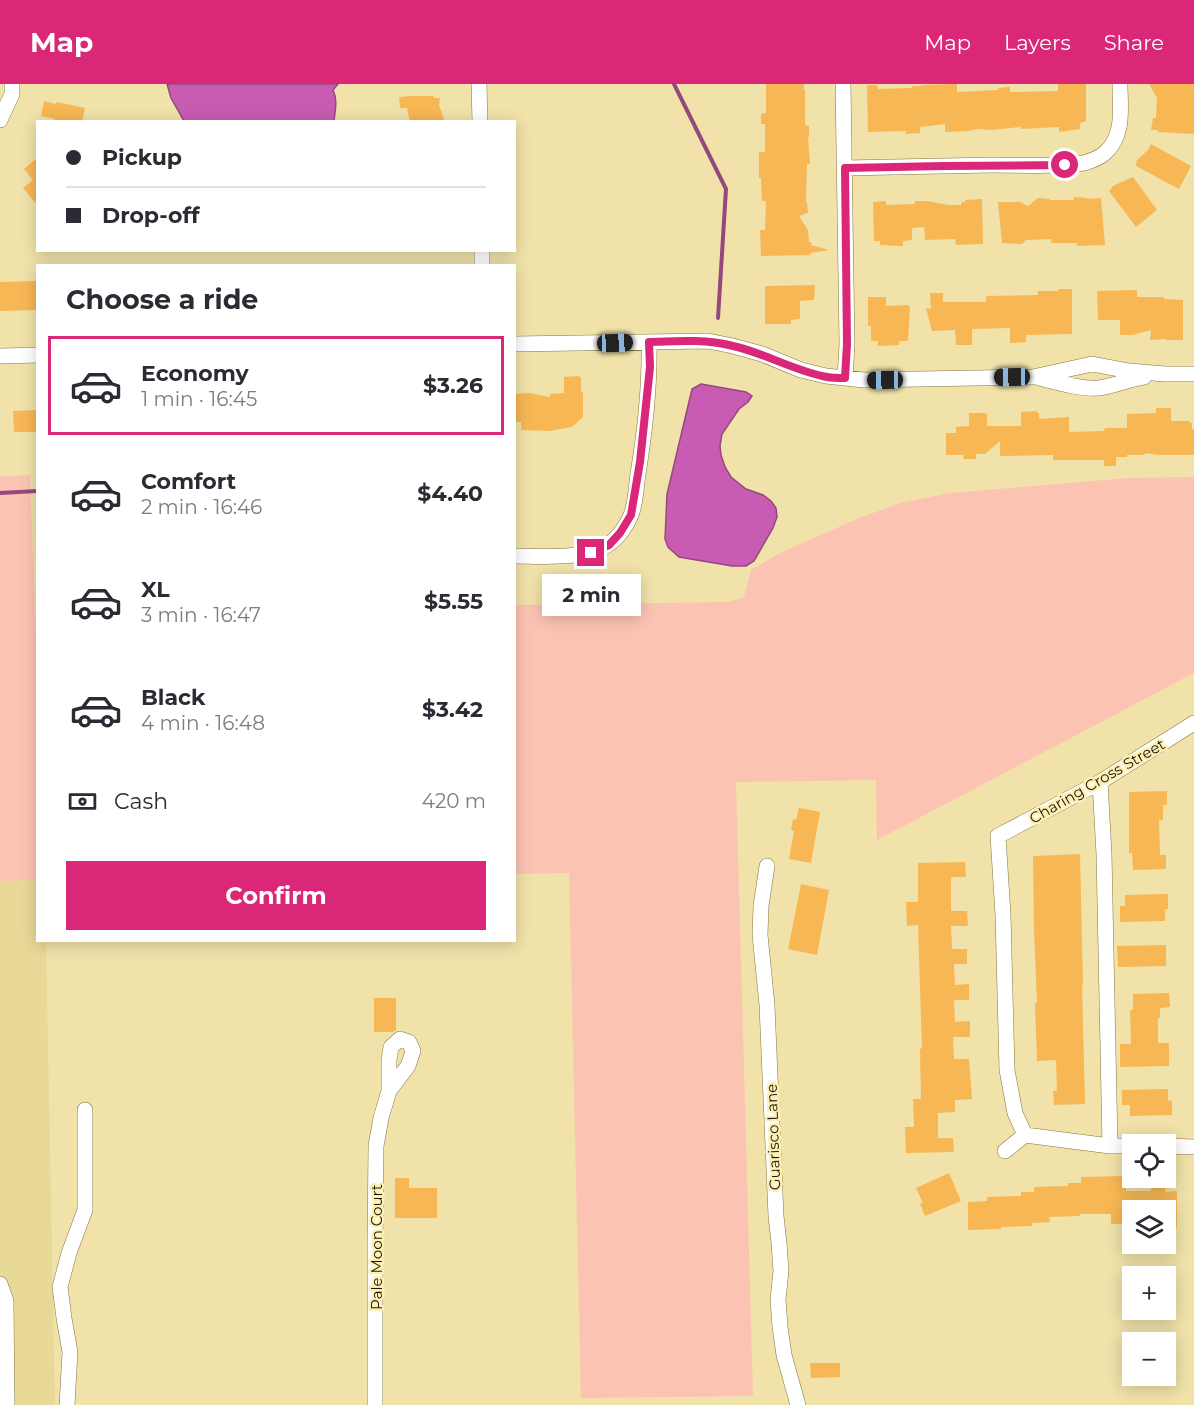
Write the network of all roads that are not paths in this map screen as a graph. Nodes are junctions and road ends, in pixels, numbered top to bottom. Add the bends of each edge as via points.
1 (12, 84) edge
2 (479, 84) edge
3 (843, 84) edge
4 (1120, 84) edge
5 (0, 120) edge
6 (480, 120) edge
7 (845, 168) junction
8 (649, 342) junction
9 (516, 344) edge
10 (36, 355) edge
11 (0, 356) edge
12 (1165, 374) junction
13 (1194, 374) edge
14 (1033, 376) junction
15 (845, 378) junction
16 (516, 556) edge
17 (1194, 723) edge
18 (1100, 782) junction
19 (768, 866) dead end
20 (389, 1091) dead end
21 (85, 1110) dead end
22 (1025, 1135) junction
23 (1110, 1146) junction
24 (1122, 1146) edge
25 (1176, 1146) edge
26 (1194, 1147) edge
27 (1005, 1151) dead end
28 (0, 1284) edge
29 (7, 1405) edge
30 (67, 1405) edge
31 (375, 1405) edge
32 (798, 1405) edge

1 - 5 street via 12,94
2 - 6 street
3 - 7 street
4 - 7 street via 1119,131 1104,153 1087,162
7 - 15 street
8 - 9 street
8 - 15 street via 708,341 762,354 809,372
8 - 16 street via 650,367 637,481 631,515 620,533 609,545 591,553
10 - 11 street
12 - 13 street
12 - 14 street via 1092,364
12 - 14 street via 1098,388
14 - 15 street
17 - 18 street, Charing Cross Street
18 - 22 street, Charing Cross Street via 998,836 1007,1070 1015,1113
18 - 23 street
19 - 32 street, Guarisco Lane via 760,935 781,1271 777,1299 784,1354
20 - 31 street, Pale Moon Court via 376,1146
21 - 30 street via 85,1210 60,1287 70,1352
22 - 23 street
22 - 27 street
23 - 24 street
25 - 26 street
28 - 29 street via 6,1301

